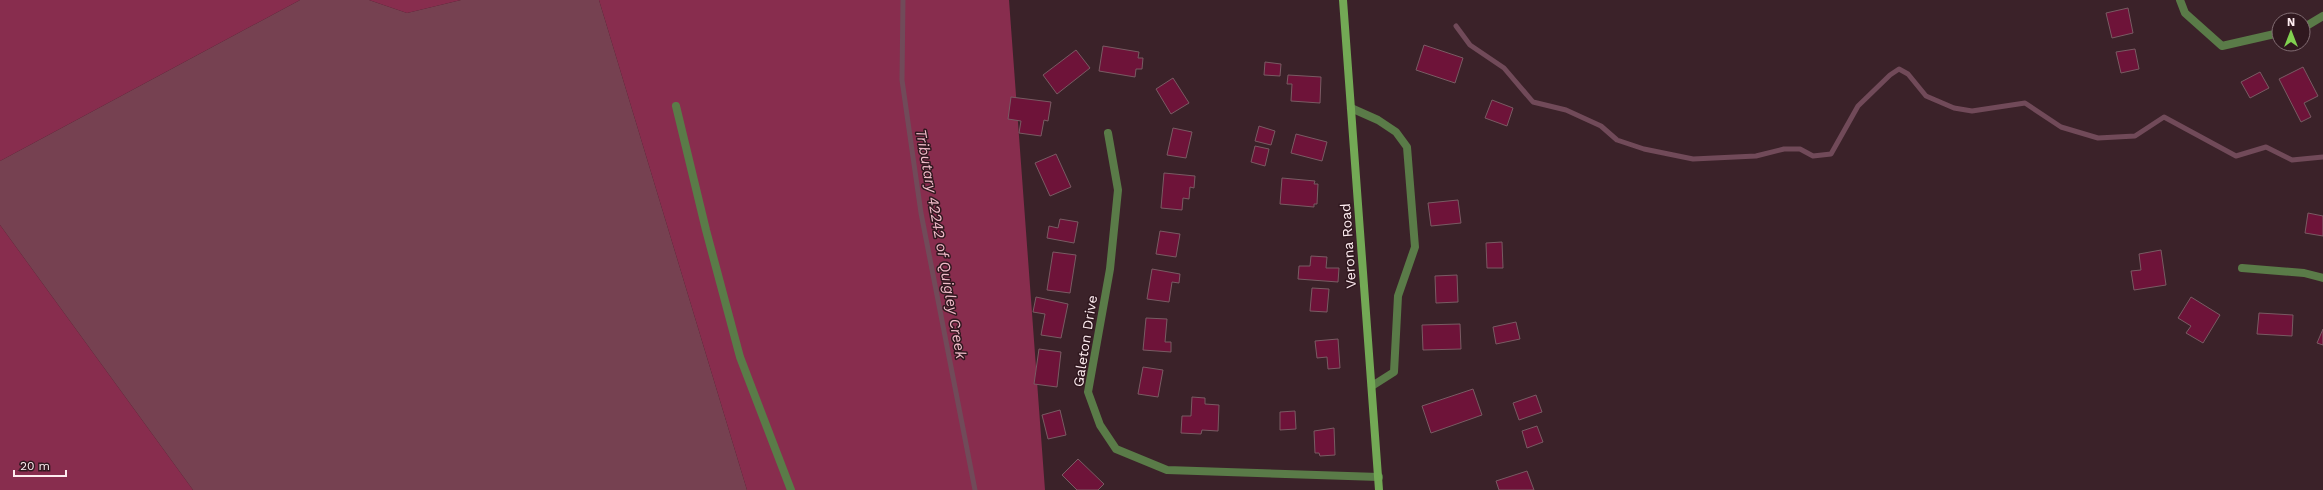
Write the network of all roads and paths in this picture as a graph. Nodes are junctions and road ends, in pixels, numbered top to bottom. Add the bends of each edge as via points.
1 (1343, 0) edge
2 (2180, 0) edge
3 (2323, 16) edge
4 (2311, 23) edge
5 (2271, 35) edge
6 (676, 106) dead end
7 (1351, 108) junction
8 (1108, 133) dead end
9 (2242, 268) dead end
10 (2323, 278) edge
11 (1372, 386) junction
12 (1379, 477) junction
13 (791, 490) edge
14 (1379, 490) edge

1 - 7 street, Verona Road
2 - 5 street via 2185,13 2222,46
3 - 4 street
6 - 13 street via 740,357
7 - 11 street, Verona Road
7 - 11 street via 1390,128 1407,147 1415,247 1398,296 1394,372
8 - 12 street, Galeton Drive via 1118,190 1110,269 1088,392 1100,425 1116,449 1167,470
9 - 10 street via 2304,273
11 - 12 street, Verona Road
12 - 14 street, Verona Road

